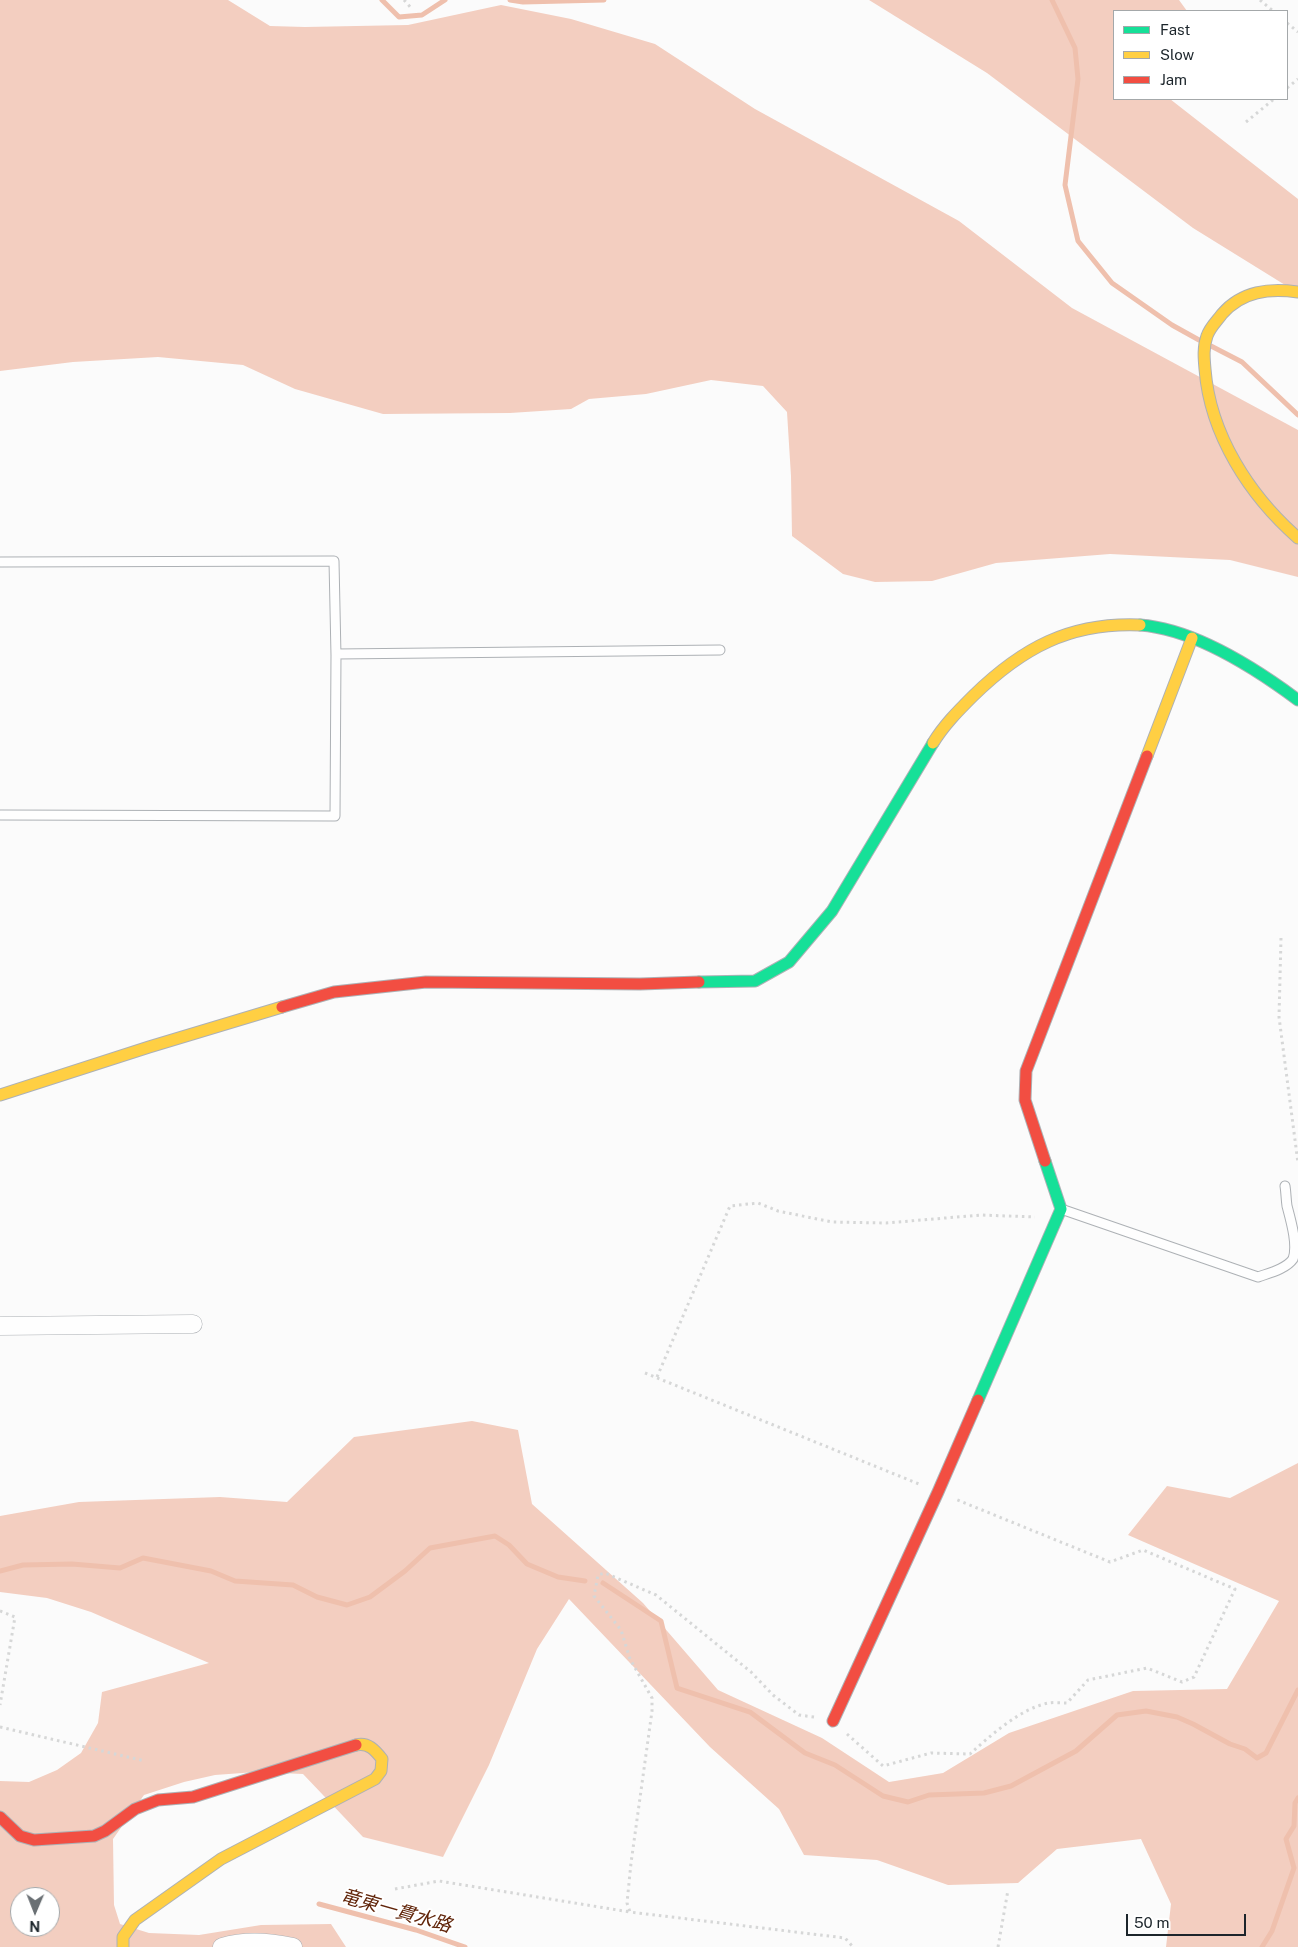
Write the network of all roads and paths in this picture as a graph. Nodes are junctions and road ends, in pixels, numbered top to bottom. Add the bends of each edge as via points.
1 (404, 0) edge
2 (1260, 0) edge
3 (412, 9) dead end
4 (1272, 10) edge
5 (1288, 23) edge
6 (1298, 32) edge
7 (1298, 79) edge
8 (1288, 87) edge
9 (1273, 100) edge
10 (1246, 122) dead end
11 (1298, 292) edge
12 (1298, 538) edge
13 (0, 562) edge
14 (1192, 638) junction
15 (720, 650) dead end
16 (336, 656) junction
17 (1298, 700) edge
18 (0, 815) edge
19 (1281, 938) dead end
20 (0, 1095) edge
21 (1298, 1162) edge
22 (1285, 1186) dead end
23 (1061, 1208) junction
24 (1055, 1223) junction
25 (193, 1324) dead end
26 (0, 1326) edge
27 (645, 1373) dead end
28 (657, 1377) junction
29 (938, 1492) junction
30 (0, 1611) edge
31 (0, 1705) edge
32 (833, 1721) junction
33 (0, 1726) edge
34 (145, 1761) dead end
35 (0, 1817) edge
36 (395, 1889) dead end
37 (1008, 1890) dead end
38 (630, 1912) junction
39 (123, 1947) edge
40 (222, 1947) edge
41 (293, 1947) edge
42 (853, 1947) edge
43 (998, 1947) edge

1 - 3 path
2 - 4 path
5 - 6 path
7 - 8 path
9 - 10 path
11 - 12 street via 1260,290 1240,297 1207,334 1204,351 1206,386 1216,421 1238,465 1265,504
13 - 16 lane via 334,561
14 - 17 street via 1231,654
14 - 20 street via 1158,627 1122,624 1082,630 1045,642 1006,667 981,687 939,733 832,911 789,962 755,981 640,984 426,982 334,992
14 - 23 street via 1026,1071 1025,1100
15 - 16 lane
16 - 18 lane via 335,816
19 - 21 path via 1279,1016
22 - 23 lane via 1297,1250 1292,1260 1258,1277
23 - 24 street
24 - 28 path via 1040,1217 981,1215 886,1223 832,1222 778,1211 758,1203 730,1206
24 - 29 street
25 - 26 street
27 - 28 path
28 - 29 path
29 - 32 street
29 - 32 path via 1110,1562 1143,1550 1236,1589 1194,1677 1182,1682 1147,1668 1088,1680 1067,1703 1049,1703 1032,1709 995,1731 970,1754 931,1753 883,1766
30 - 31 path via 15,1617
32 - 38 path via 799,1714 656,1595 606,1573 598,1575 594,1596 621,1630 630,1659 652,1698 631,1863 627,1903
33 - 34 path
35 - 39 street via 20,1836 34,1840 94,1836 135,1809 158,1800 193,1797 361,1744 374,1748 382,1760 381,1771 375,1779 221,1859 135,1920 123,1937
36 - 38 path via 439,1881
37 - 43 path
38 - 42 path via 846,1938
40 - 41 street via 237,1942

